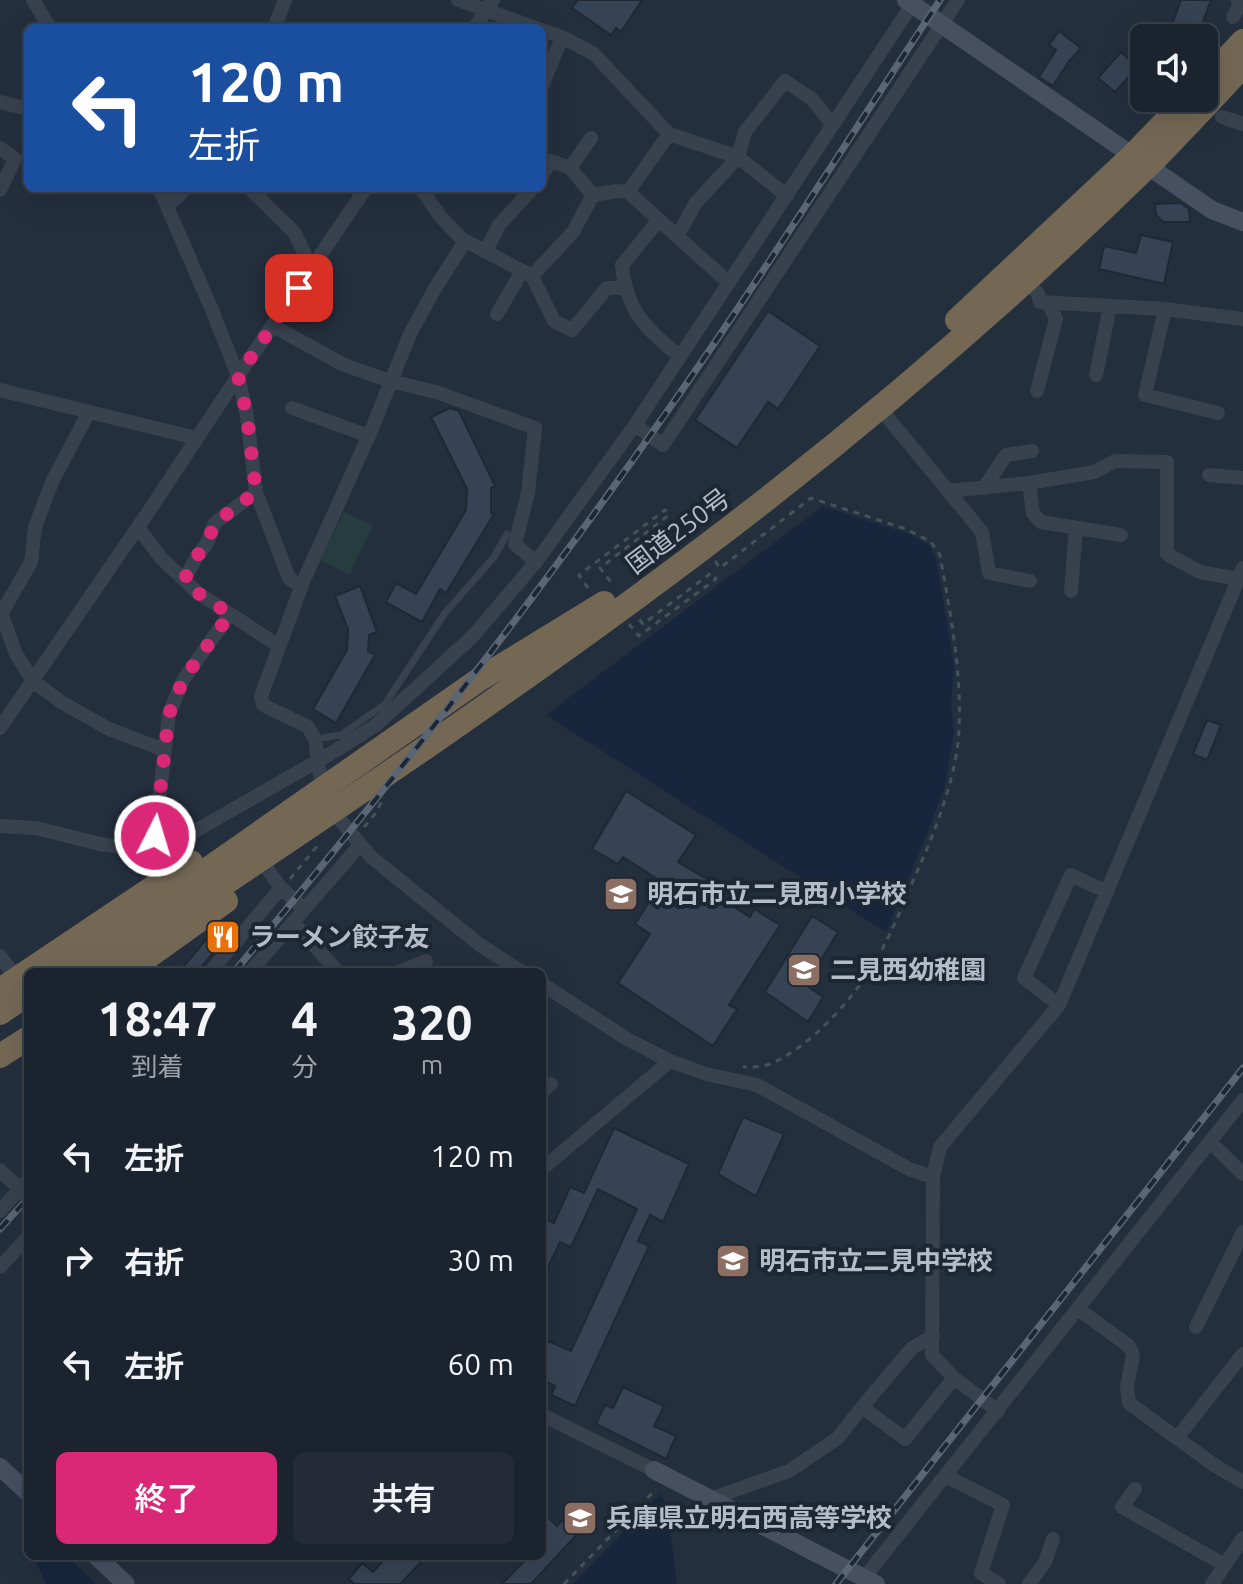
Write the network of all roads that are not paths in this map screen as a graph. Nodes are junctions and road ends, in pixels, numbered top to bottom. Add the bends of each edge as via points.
1 (33, 0) edge
2 (285, 0) edge
3 (458, 0) edge
4 (958, 0) edge
5 (1238, 0) edge
6 (911, 2) edge
7 (490, 5) edge
8 (1233, 17) dead end
9 (48, 24) edge
10 (276, 24) edge
11 (477, 24) edge
12 (529, 24) edge
13 (942, 25) junction
14 (546, 31) edge
15 (562, 37) junction
16 (1243, 41) edge
17 (1243, 66) edge
18 (1218, 67) edge
19 (546, 76) edge
20 (0, 102) edge
21 (24, 108) edge
22 (1177, 112) edge
23 (1222, 117) dead end
24 (1243, 124) edge
25 (833, 125) junction
26 (669, 134) junction
27 (591, 138) dead end
28 (0, 148) edge
29 (738, 157) junction
30 (1140, 161) junction
31 (570, 168) junction
32 (546, 169) edge
33 (0, 190) edge
34 (161, 192) edge
35 (182, 192) edge
36 (253, 192) edge
37 (271, 192) edge
38 (363, 192) edge
39 (423, 192) edge
40 (529, 192) edge
41 (628, 192) junction
42 (593, 195) junction
43 (787, 196) junction
44 (263, 201) junction
45 (167, 205) junction
46 (659, 220) junction
47 (1243, 222) edge
48 (677, 237) junction
49 (465, 241) junction
50 (486, 251) junction
51 (312, 269) junction
52 (527, 274) junction
53 (1025, 282) junction
54 (729, 283) junction
55 (624, 288) junction
56 (1048, 303) junction
57 (1110, 306) junction
58 (1165, 309) junction
59 (497, 314) dead end
60 (1243, 319) edge
61 (273, 326) junction
62 (680, 357) junction
63 (1096, 375) dead end
64 (238, 376) junction
65 (390, 381) junction
66 (0, 390) edge
67 (1037, 391) dead end
68 (879, 407) junction
69 (292, 408) dead end
70 (89, 412) junction
71 (1218, 413) dead end
72 (635, 425) junction
73 (369, 436) junction
74 (196, 438) junction
75 (1032, 451) dead end
76 (1209, 475) dead end
77 (1243, 478) edge
78 (1029, 483) junction
79 (984, 488) junction
80 (948, 491) junction
81 (256, 492) junction
82 (138, 527) junction
83 (1076, 528) junction
84 (507, 534) dead end
85 (1121, 535) dead end
86 (536, 562) junction
87 (1241, 574) edge
88 (184, 580) junction
89 (1030, 581) dead end
90 (301, 587) junction
91 (1071, 591) dead end
92 (230, 614) junction
93 (1, 616) edge
94 (279, 646) junction
95 (33, 681) junction
96 (0, 728) edge
97 (315, 739) junction
98 (164, 750) junction
99 (318, 761) junction
100 (328, 800) junction
101 (0, 826) edge
102 (293, 838) junction
103 (360, 845) junction
104 (170, 862) junction
105 (275, 879) junction
106 (1107, 892) junction
107 (304, 909) junction
108 (293, 922) junction
109 (0, 956) edge
110 (426, 961) dead end
111 (42, 968) edge
112 (66, 968) edge
113 (98, 968) edge
114 (133, 968) edge
115 (213, 968) edge
116 (253, 968) edge
117 (334, 968) edge
118 (409, 968) edge
119 (516, 968) edge
120 (546, 987) edge
121 (18, 988) edge
122 (1059, 1005) junction
123 (0, 1013) edge
124 (24, 1016) edge
125 (0, 1031) edge
126 (24, 1041) edge
127 (0, 1056) edge
128 (670, 1061) junction
129 (1243, 1100) edge
130 (1210, 1142) junction
131 (546, 1166) edge
132 (0, 1170) edge
133 (1243, 1174) edge
134 (933, 1177) junction
135 (24, 1188) edge
136 (24, 1190) edge
137 (0, 1211) edge
138 (1243, 1232) edge
139 (24, 1241) edge
140 (0, 1267) edge
141 (1078, 1309) junction
142 (1196, 1327) dead end
143 (933, 1336) junction
144 (1243, 1354) edge
145 (954, 1378) junction
146 (862, 1407) junction
147 (998, 1411) junction
148 (546, 1417) edge
149 (1177, 1438) junction
150 (0, 1467) edge
151 (659, 1473) joint
152 (946, 1476) junction
153 (1243, 1482) edge
154 (24, 1489) edge
155 (1135, 1489) dead end
156 (710, 1499) junction
157 (1243, 1538) edge
158 (1053, 1539) dead end
159 (100, 1560) edge
160 (1225, 1565) junction
161 (870, 1581) edge
162 (126, 1584) edge
163 (999, 1584) edge
164 (1029, 1584) edge
165 (1212, 1584) edge

1 - 9 street
2 - 10 street
3 - 7 street
4 - 13 street
5 - 8 street
6 - 13 street
6 - 25 street
7 - 11 street
7 - 12 street
13 - 30 street
13 - 72 street via 663,445
14 - 15 street
15 - 19 street
15 - 26 street via 594,54
16 - 18 highway
17 - 30 highway, 国道250号
20 - 21 street
22 - 30 highway, 国道250号
23 - 24 street
25 - 29 street via 812,99 785,81 745,132
25 - 43 street
26 - 29 street
26 - 41 street
27 - 31 street
28 - 33 street via 15,159
29 - 43 street
29 - 48 street via 695,204
30 - 47 street via 1212,210
30 - 53 highway, 国道250号
30 - 100 highway, 国道250号 via 761,486 606,602 480,679
31 - 32 street via 551,161
31 - 42 street
34 - 45 street
35 - 45 street
36 - 44 street
37 - 44 street
38 - 51 street
39 - 49 street
40 - 50 street via 499,225
41 - 42 street
41 - 46 street
42 - 52 street via 573,232
43 - 54 street
44 - 51 street via 294,232
45 - 64 street
46 - 48 street
46 - 55 street via 622,265
48 - 54 street
49 - 50 street
49 - 65 street via 410,334
50 - 52 street
51 - 61 street
52 - 55 street via 554,321 572,330 607,288
52 - 59 street
53 - 56 street via 1040,302
53 - 68 highway, 国道250号
54 - 62 street
55 - 62 street via 652,333
56 - 57 street
56 - 67 street via 1056,319
57 - 58 street
57 - 63 street
58 - 60 street
58 - 71 street via 1140,394
61 - 64 street
61 - 65 street via 344,365
62 - 72 street
64 - 74 street
64 - 81 street
65 - 73 street
65 - 86 street via 535,428 528,493 515,544
66 - 70 street
68 - 80 street
68 - 100 highway, 国道250号 via 614,614 466,719
69 - 73 street
70 - 74 street
70 - 93 street via 52,482 35,527 31,562
72 - 86 street
73 - 90 street
74 - 82 street
75 - 79 street via 1006,455
76 - 77 street
78 - 79 street
78 - 83 street via 1033,513 1041,522
78 - 87 street via 1094,472 1115,461 1167,462 1167,554 1200,572
79 - 80 street
80 - 89 street via 982,532 989,573
81 - 88 street via 215,523
81 - 90 street via 289,578
82 - 88 street
82 - 95 street
83 - 85 street
83 - 91 street
84 - 97 lane via 445,613 385,704 341,735
86 - 99 street via 473,636 405,699 376,725
87 - 106 street
88 - 92 street
90 - 94 street
92 - 94 street
92 - 98 street via 183,680 169,714
93 - 95 street
94 - 97 street via 261,696 263,705 308,727
95 - 96 street
95 - 98 street via 109,729
97 - 99 street
98 - 104 street via 155,836
99 - 100 street
99 - 104 street via 176,842
100 - 102 highway, 国道250号
100 - 103 street
100 - 104 highway via 289,799
100 - 112 highway, 国道250号
101 - 104 street via 36,828
102 - 105 highway
102 - 113 highway, 国道250号
103 - 107 street
103 - 119 street via 480,945
104 - 111 highway
105 - 107 street
105 - 114 highway
105 - 115 street
106 - 122 street
106 - 122 street via 1071,875 1024,978
107 - 108 street
108 - 116 street
108 - 117 street
109 - 121 street
110 - 118 street
120 - 128 street
121 - 123 highway
122 - 134 street via 940,1147
124 - 125 highway
126 - 127 highway
128 - 131 street
128 - 134 street via 757,1085 909,1169
129 - 130 street
130 - 133 street
130 - 141 street
132 - 135 street
134 - 143 street
136 - 137 street
138 - 142 street
139 - 140 street
141 - 147 street
141 - 149 street via 1129,1346 1129,1403
143 - 145 street via 932,1355
143 - 146 street via 912,1348
144 - 149 street
145 - 146 street via 905,1439
145 - 147 street
146 - 156 street via 838,1438 789,1471
147 - 152 street
148 - 151 street
149 - 153 street
150 - 154 street
151 - 156 street
152 - 161 street
152 - 163 street via 1003,1505 981,1573
155 - 160 street via 1122,1507
156 - 161 street
157 - 160 street
158 - 164 street
159 - 162 street
160 - 165 street

